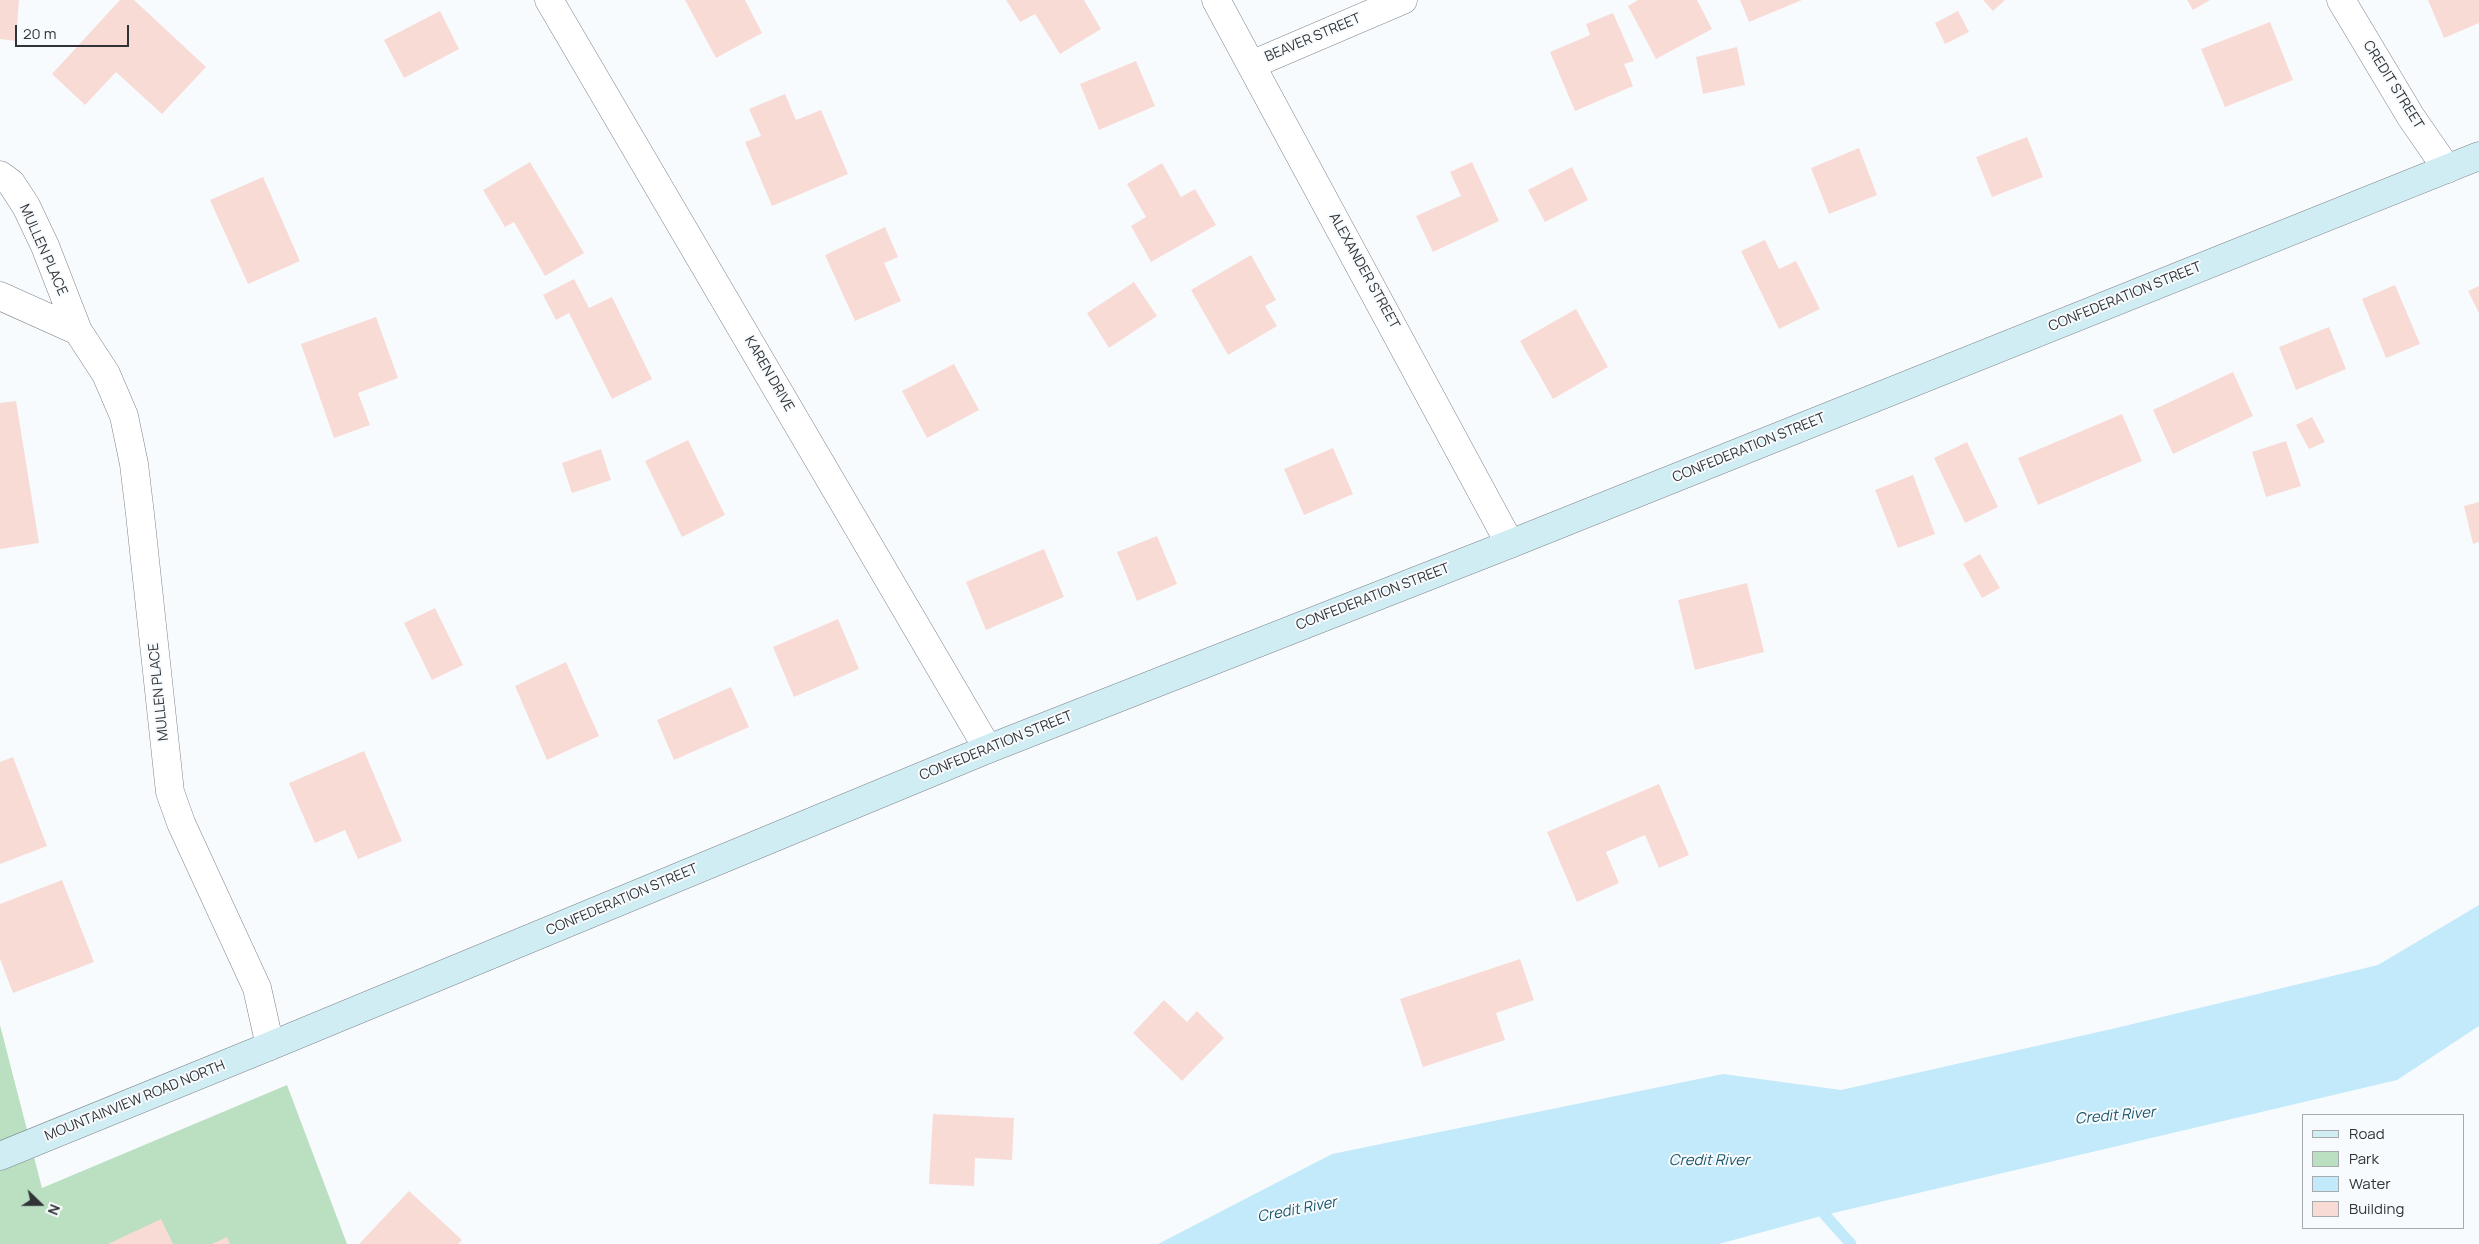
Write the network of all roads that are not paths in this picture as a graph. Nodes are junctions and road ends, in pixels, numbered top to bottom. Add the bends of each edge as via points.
1 (549, 0) edge
2 (1216, 0) edge
3 (1403, 0) edge
4 (2341, 0) edge
5 (1251, 65) junction
6 (2479, 156) edge
7 (2446, 169) junction
8 (0, 175) edge
9 (0, 296) edge
10 (78, 330) junction
11 (1510, 544) junction
12 (988, 748) junction
13 (270, 1046) junction
14 (0, 1156) edge

1 - 12 street, KAREN DRIVE
2 - 5 street, ALEXANDER STREET
3 - 5 street, BEAVER STREET
4 - 7 street, CREDIT STREET
5 - 11 street, ALEXANDER STREET
6 - 7 main road, CONFEDERATION STREET
7 - 11 main road, CONFEDERATION STREET
8 - 10 street, MULLEN PLACE via 11,183 26,206
9 - 10 street, MULLEN PLACE
10 - 13 street, MULLEN PLACE via 106,374 124,416 134,464 170,792 180,823 257,988
11 - 12 main road, CONFEDERATION STREET
12 - 13 main road, CONFEDERATION STREET
13 - 14 main road, MOUNTAINVIEW ROAD NORTH

